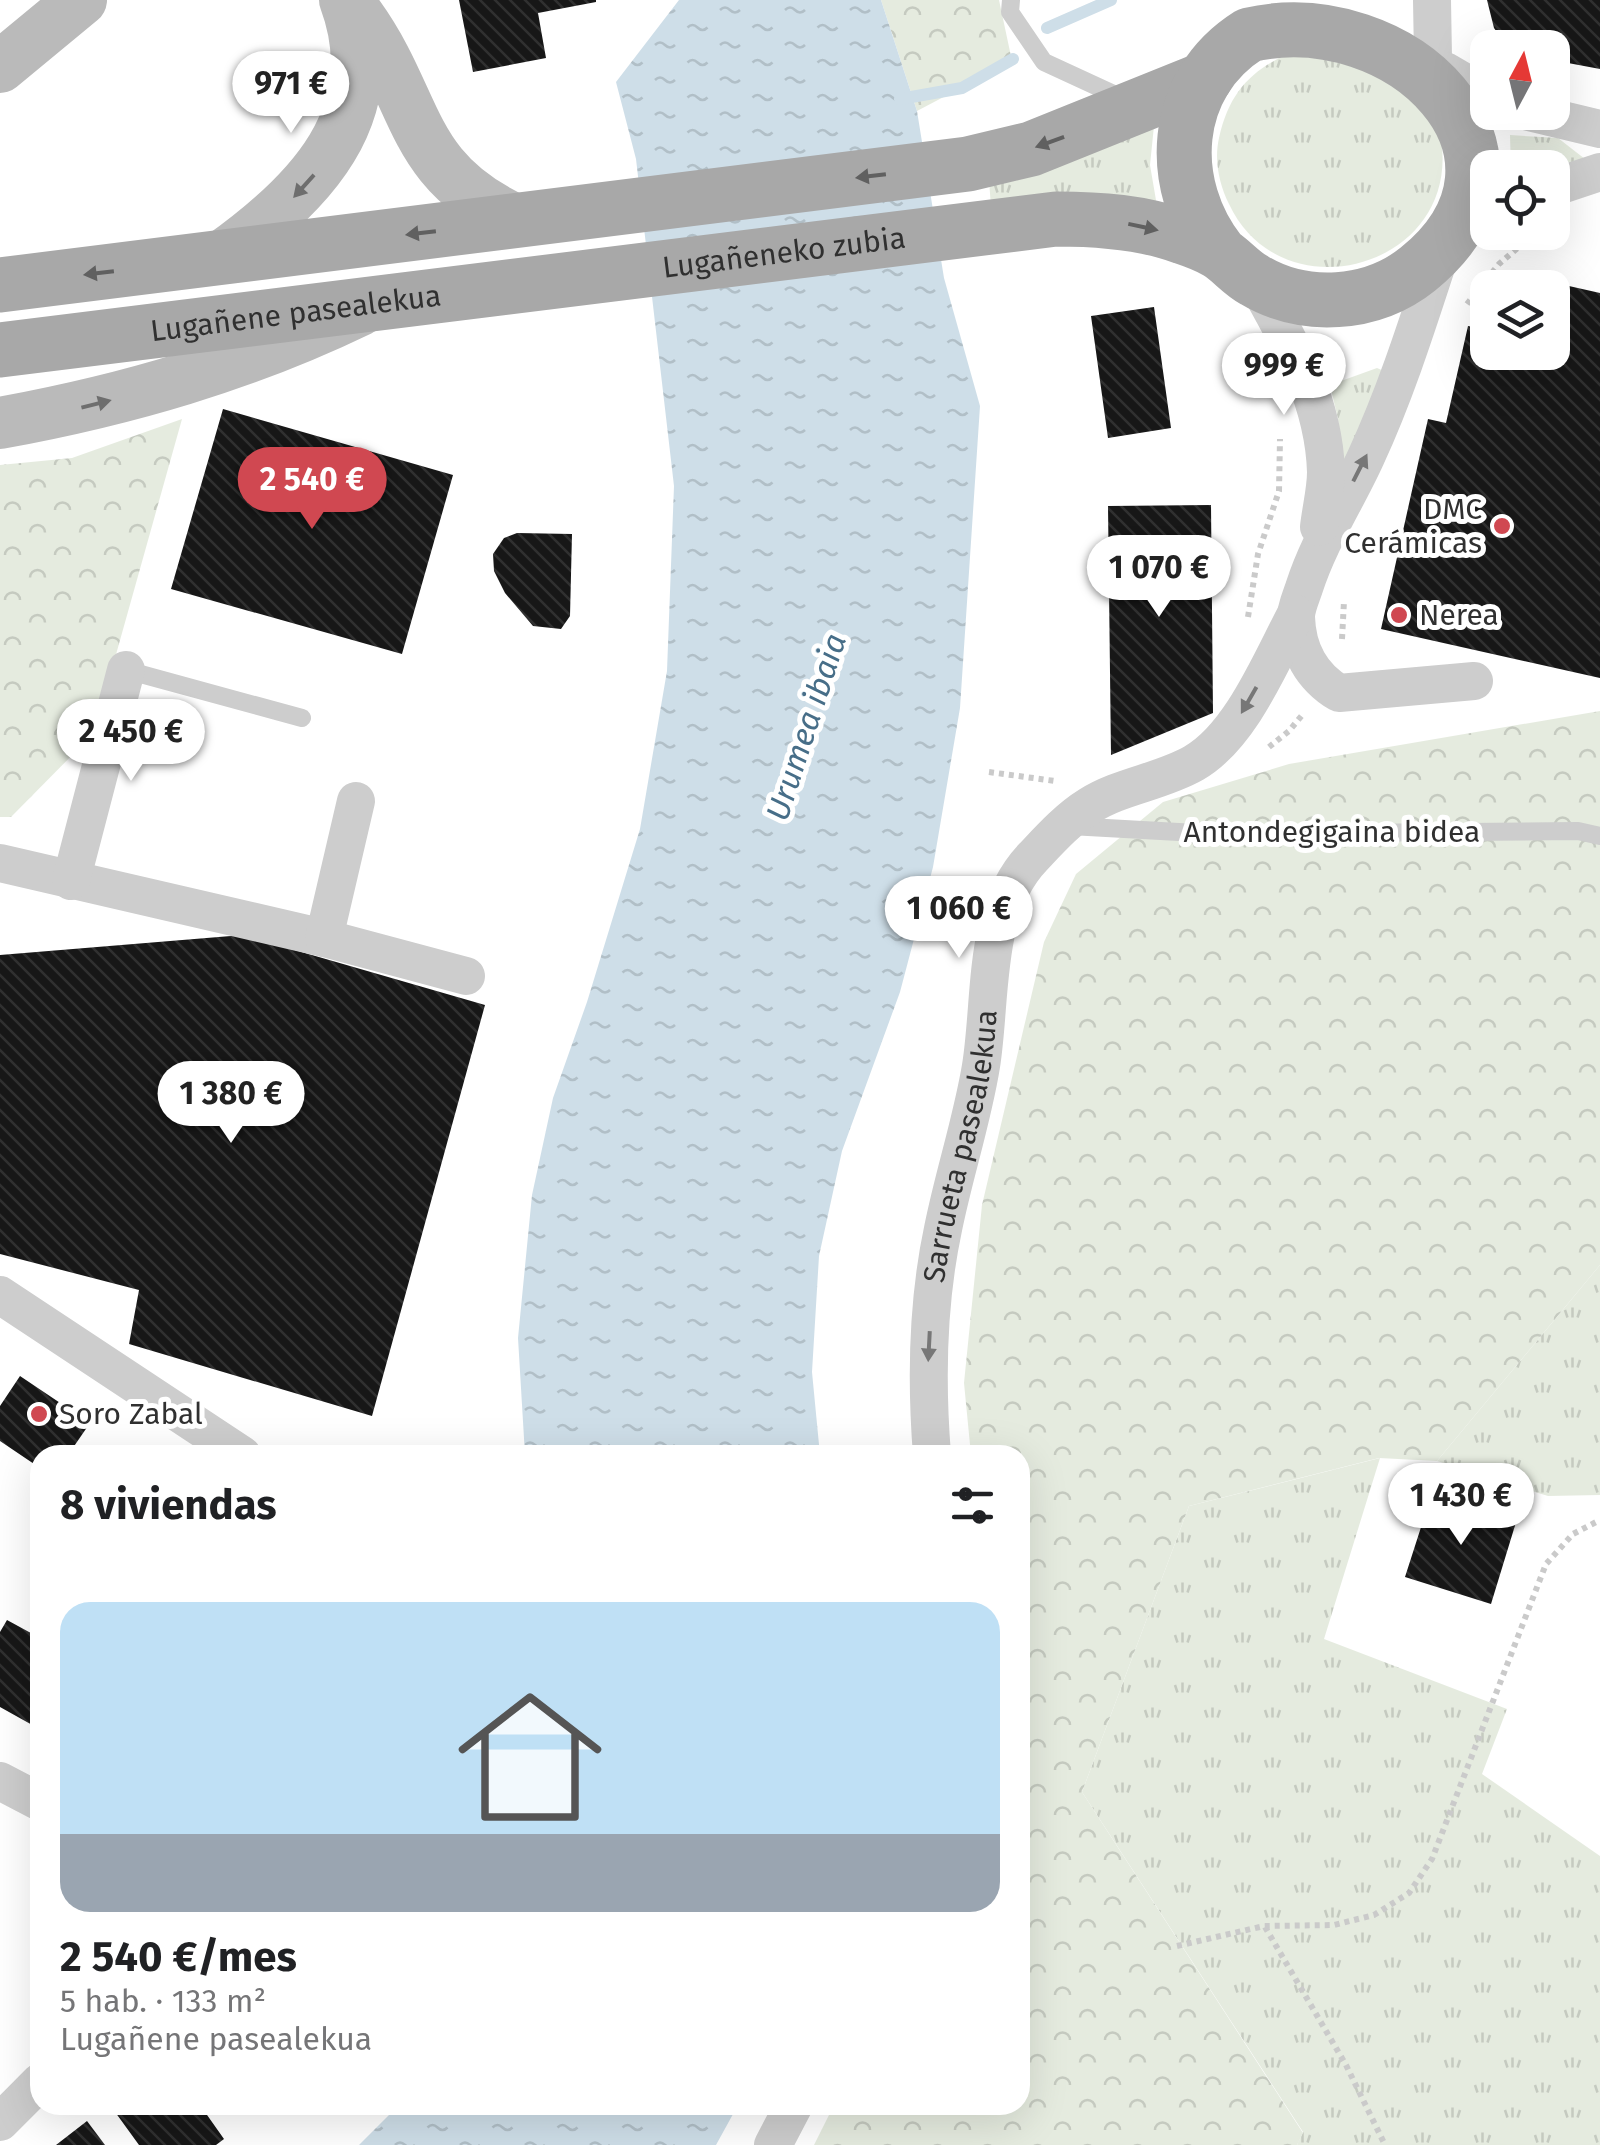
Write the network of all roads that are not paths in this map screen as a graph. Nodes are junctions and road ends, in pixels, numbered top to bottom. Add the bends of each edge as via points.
1 (81, 0) edge
2 (346, 0) edge
3 (1011, 0) edge
4 (1272, 14) edge
5 (1437, 45) edge
6 (0, 67) edge
7 (1205, 79) junction
8 (1141, 106) junction
9 (1570, 122) edge
10 (1600, 130) edge
11 (1600, 172) edge
12 (1570, 182) edge
13 (518, 220) junction
14 (1461, 230) edge
15 (221, 258) junction
16 (1238, 268) junction
17 (590, 277) joint
18 (0, 285) edge
19 (375, 303) junction
20 (0, 350) edge
21 (0, 422) edge
22 (1315, 554) junction
23 (1296, 614) junction
24 (126, 670) joint
25 (1474, 681) dead end
26 (302, 718) dead end
27 (356, 801) dead end
28 (1064, 825) junction
29 (1600, 836) edge
30 (0, 863) edge
31 (71, 881) junction
32 (324, 938) junction
33 (466, 976) dead end
34 (0, 1294) edge
35 (227, 1445) edge
36 (931, 1445) edge
37 (0, 1781) edge
38 (30, 1797) edge
39 (30, 2092) edge
40 (789, 2115) edge
41 (0, 2122) edge
42 (774, 2145) edge

1 - 6 main road
2 - 13 main road via 372,33 440,166 488,207
2 -> 15 main road via 358,78 340,132 294,197
3 - 8 lane via 1010,12 1044,62
4 - 5 main road via 1344,13
4 - 7 main road
5 - 14 main road via 1464,108 1472,150
7 - 8 main road
7 - 16 main road via 1187,119 1183,161 1190,203
8 -> 13 main road via 1032,149 968,164
9 - 10 street
11 - 12 street
13 -> 15 main road
14 - 16 main road via 1415,272 1358,298 1285,294
22 -> 14 street via 1366,458
15 -> 18 main road
17 -> 16 main road, Lugañeneko zubia via 1056,219 1167,232
16 - 22 street via 1301,365 1323,432 1326,476
17 - 19 main road, Lugañene pasealekua
19 - 20 main road, Lugañene pasealekua
21 -> 19 main road via 90,406 216,369 289,345
22 - 23 street, Sarrueta pasealekua
23 - 25 street via 1312,670 1339,693
23 -> 28 street, Sarrueta pasealekua via 1225,737 1196,762 1091,804
24 - 26 lane
24 - 31 street
27 - 32 street
28 - 29 lane, Antondegigaina bidea via 1215,834
28 -> 36 street, Sarrueta pasealekua via 1005,896 995,940 980,1071 931,1300 926,1386
30 - 31 street
31 - 32 street
32 - 33 street
34 - 35 street
37 - 38 street
39 - 41 street
40 - 42 street

